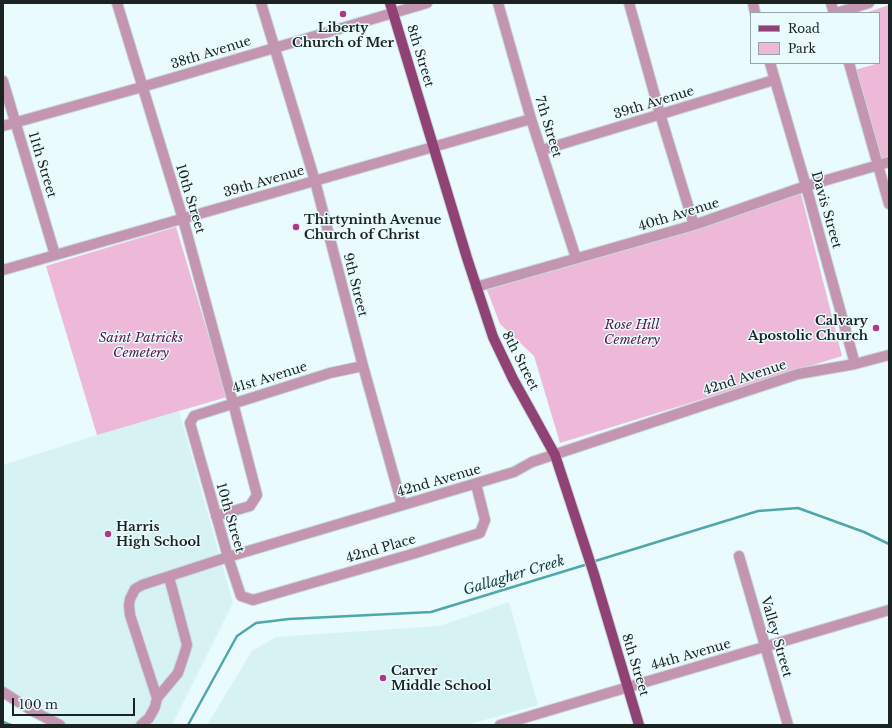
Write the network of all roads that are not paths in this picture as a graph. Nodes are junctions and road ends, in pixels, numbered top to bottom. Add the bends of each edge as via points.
1 (117, 3) edge
2 (261, 3) edge
3 (427, 3) edge
4 (498, 3) edge
5 (629, 3) edge
6 (868, 3) edge
7 (392, 8) edge
8 (838, 12) edge
9 (275, 48) junction
10 (770, 64) edge
11 (849, 64) edge
12 (774, 80) junction
13 (3, 82) edge
14 (142, 87) junction
15 (660, 114) junction
16 (531, 119) junction
17 (15, 123) junction
18 (3, 126) edge
19 (434, 147) junction
20 (542, 150) junction
21 (889, 162) edge
22 (878, 165) junction
23 (315, 181) junction
24 (806, 186) junction
25 (889, 204) edge
26 (183, 219) junction
27 (694, 225) junction
28 (55, 255) junction
29 (576, 258) junction
30 (3, 270) edge
31 (476, 287) junction
32 (889, 355) edge
33 (855, 364) junction
34 (363, 366) junction
35 (233, 403) junction
36 (190, 423) joint
37 (555, 455) junction
38 (476, 484) junction
39 (402, 505) junction
40 (216, 516) junction
41 (739, 556) dead end
42 (228, 557) junction
43 (169, 577) junction
44 (241, 596) joint
45 (889, 610) edge
46 (765, 646) junction
47 (628, 687) junction
48 (3, 692) edge
49 (157, 698) junction
50 (60, 725) edge
51 (142, 725) edge
52 (500, 725) edge
53 (639, 725) edge
54 (788, 725) edge

1 - 14 street, 10th Street
2 - 9 street, 9th Street
3 - 7 street, 38th Avenue
4 - 16 street, 7th Street
5 - 15 street
6 - 8 street
7 - 9 street, 38th Avenue
7 - 19 main road, 8th Street
9 - 14 street, 38th Avenue
9 - 23 street, 9th Street
10 - 12 street, Davis Street
11 - 22 street
12 - 15 street, 39th Avenue
12 - 24 street, Davis Street
13 - 17 street, 11th Street
14 - 17 street, 38th Avenue
14 - 26 street, 10th Street
15 - 20 street, 39th Avenue
15 - 27 street
16 - 19 street, 39th Avenue
16 - 20 street, 7th Street
17 - 18 street, 38th Avenue
17 - 28 street, 11th Street
19 - 23 street, 39th Avenue
19 - 31 main road, 8th Street
20 - 29 street, 7th Street
21 - 22 street, 40th Avenue
22 - 24 street, 40th Avenue
22 - 25 street
23 - 26 street, 39th Avenue
23 - 34 street, 9th Street
24 - 27 street, 40th Avenue
24 - 33 street, Davis Street
26 - 28 street, 39th Avenue
26 - 35 street, 10th Street
27 - 29 street, 40th Avenue
28 - 30 street, 39th Avenue
29 - 31 street, 40th Avenue
31 - 37 main road, 8th Street via 492,337
32 - 33 street, 42nd Avenue
33 - 37 street, 42nd Avenue via 798,374
34 - 35 street, 41st Avenue
34 - 39 street, 9th Street
35 - 36 street, 41st Avenue via 194,416
35 - 40 street, 10th Street via 257,495 250,506
36 - 40 street, 10th Street
37 - 38 street, 42nd Avenue
37 - 47 main road, 8th Street
38 - 39 street, 42nd Avenue
38 - 44 street, 42nd Place via 485,520 480,533 252,600
39 - 42 street, 42nd Avenue
40 - 42 street, 10th Street
41 - 46 street, Valley Street
42 - 43 street, 42nd Avenue
42 - 44 street, 10th Street
43 - 49 street via 186,645 178,673
43 - 49 street, 42nd Avenue via 142,584 135,589 129,605
45 - 46 street, 44th Avenue
46 - 47 street, 44th Avenue
46 - 54 street, Valley Street
47 - 52 street, 44th Avenue
47 - 53 main road, 8th Street
48 - 50 street
49 - 51 street via 149,718

